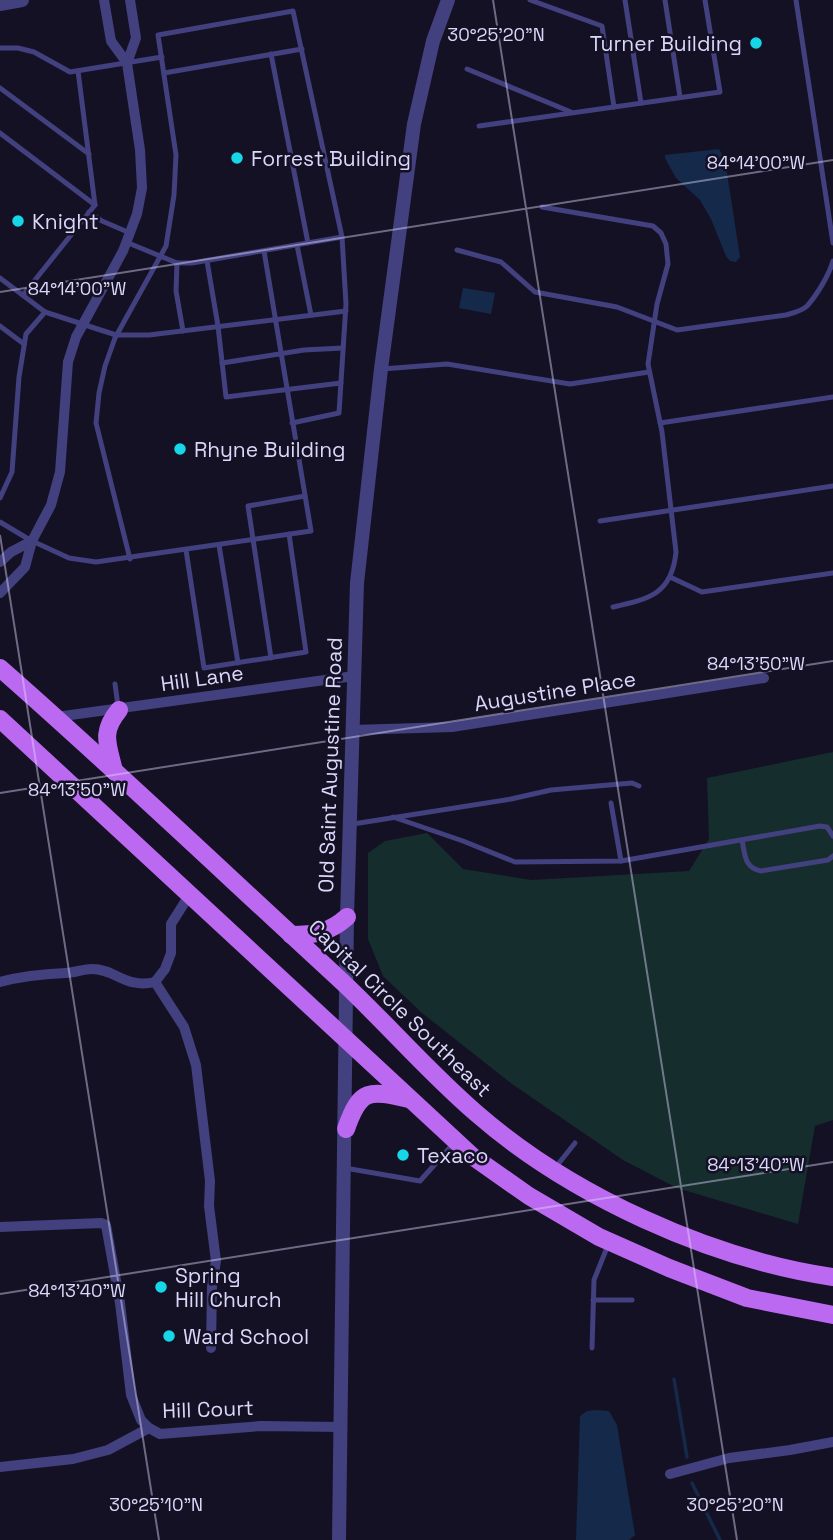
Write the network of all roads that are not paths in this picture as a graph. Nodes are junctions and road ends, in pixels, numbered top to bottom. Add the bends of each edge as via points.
1 (22, 0) edge
2 (104, 0) edge
3 (130, 0) edge
4 (448, 0) edge
5 (530, 0) edge
6 (625, 0) edge
7 (666, 0) edge
8 (705, 0) edge
9 (796, 0) edge
10 (0, 4) edge
11 (0, 48) edge
12 (302, 50) junction
13 (271, 54) junction
14 (162, 57) junction
15 (127, 63) junction
16 (467, 69) dead end
17 (78, 71) junction
18 (164, 73) junction
19 (0, 88) edge
20 (680, 97) junction
21 (641, 103) junction
22 (614, 107) junction
23 (573, 113) junction
24 (479, 126) dead end
25 (0, 133) edge
26 (89, 153) junction
27 (95, 205) junction
28 (542, 207) dead end
29 (89, 212) junction
30 (342, 237) junction
31 (128, 238) junction
32 (308, 243) junction
33 (833, 243) edge
34 (297, 245) junction
35 (457, 250) dead end
36 (264, 251) junction
37 (160, 256) junction
38 (207, 261) junction
39 (833, 261) edge
40 (177, 263) junction
41 (0, 278) edge
42 (23, 295) junction
43 (346, 311) junction
44 (45, 312) junction
45 (311, 315) junction
46 (277, 320) junction
47 (654, 320) junction
48 (0, 326) edge
49 (82, 326) junction
50 (218, 327) junction
51 (183, 331) junction
52 (117, 335) junction
53 (24, 344) junction
54 (343, 348) junction
55 (281, 355) junction
56 (222, 363) junction
57 (381, 369) junction
58 (649, 372) junction
59 (341, 383) junction
60 (286, 388) junction
61 (833, 397) edge
62 (292, 423) junction
63 (660, 424) junction
64 (833, 486) edge
65 (305, 496) junction
66 (0, 498) edge
67 (671, 510) junction
68 (600, 520) dead end
69 (0, 522) edge
70 (289, 534) junction
71 (253, 540) junction
72 (32, 541) junction
73 (219, 545) junction
74 (186, 550) junction
75 (130, 559) junction
76 (0, 562) edge
77 (833, 573) edge
78 (670, 577) junction
79 (0, 593) edge
80 (613, 607) dead end
81 (271, 658) junction
82 (238, 663) junction
83 (0, 668) edge
84 (354, 676) junction
85 (764, 678) dead end
86 (115, 684) dead end
87 (119, 710) junction
88 (56, 717) junction
89 (2, 724) edge
90 (352, 730) junction
91 (114, 771) junction
92 (639, 786) dead end
93 (611, 803) dead end
94 (393, 817) junction
95 (350, 824) junction
96 (833, 836) edge
97 (742, 840) junction
98 (833, 856) edge
99 (621, 860) junction
100 (190, 894) junction
101 (347, 917) junction
102 (291, 935) junction
103 (0, 982) edge
104 (155, 982) junction
105 (347, 986) junction
106 (347, 1042) junction
107 (410, 1099) junction
108 (346, 1129) junction
109 (456, 1141) junction
110 (575, 1143) dead end
111 (345, 1168) junction
112 (554, 1169) junction
113 (0, 1227) edge
114 (610, 1242) junction
115 (833, 1277) edge
116 (593, 1300) junction
117 (632, 1300) dead end
118 (833, 1315) edge
119 (211, 1348) dead end
120 (592, 1348) dead end
121 (341, 1427) junction
122 (149, 1428) junction
123 (833, 1441) edge
124 (0, 1467) edge
125 (670, 1474) dead end
126 (339, 1540) edge

1 - 10 street
2 - 15 street via 111,41
3 - 15 street via 136,38
4 - 57 street, Old Saint Augustine Road via 433,41 414,124
5 - 22 lane via 602,26
6 - 21 lane
7 - 20 lane
8 - 20 lane via 720,92
9 - 33 lane
11 - 17 lane via 34,52 70,72
12 - 13 lane
12 - 14 lane via 293,11 159,35
12 - 30 lane
13 - 18 lane
13 - 32 lane
14 - 15 lane
14 - 18 lane
15 - 17 lane
15 - 31 street via 141,150 142,188
16 - 23 lane
17 - 26 lane
18 - 37 lane via 176,155 166,246
19 - 26 lane
20 - 21 lane
21 - 22 lane
22 - 23 lane
23 - 24 lane
25 - 27 lane
26 - 27 lane
27 - 29 lane
28 - 47 lane via 642,223 661,233 668,264
29 - 31 lane
29 - 42 lane
30 - 32 lane
30 - 43 lane
31 - 37 lane
31 - 49 street
32 - 34 lane
34 - 36 lane
34 - 45 lane
35 - 47 lane via 501,262 536,292 617,307
36 - 38 lane
36 - 46 lane
37 - 40 lane
37 - 52 lane
38 - 40 lane
38 - 50 lane
39 - 47 lane via 806,307 797,311 686,330
40 - 51 lane
41 - 42 lane
42 - 44 lane
43 - 45 lane
43 - 54 lane
44 - 49 lane
44 - 53 lane via 26,334
45 - 46 lane
46 - 50 lane
46 - 55 lane
47 - 58 lane
48 - 53 lane
49 - 52 lane
49 - 72 street via 68,362 60,472 51,505
50 - 51 lane
50 - 56 lane
51 - 52 lane
52 - 75 lane via 105,366 96,423
53 - 66 lane via 12,472
54 - 55 lane
54 - 59 lane
55 - 56 lane
55 - 60 lane
56 - 60 lane via 226,397
57 - 58 lane via 447,364 570,384
57 - 84 street, Old Saint Augustine Road via 357,583
58 - 63 lane
59 - 60 lane
59 - 62 lane via 339,413
60 - 62 lane
61 - 63 lane
62 - 65 lane
63 - 67 lane
64 - 67 lane
65 - 70 lane via 311,531
65 - 71 lane via 248,506
67 - 68 lane
67 - 78 lane via 676,552
69 - 72 lane
70 - 71 lane
70 - 81 lane via 306,652
71 - 73 lane
71 - 81 lane
72 - 75 lane via 69,558 96,562
72 - 76 street
72 - 79 street via 25,567
73 - 74 lane
73 - 82 lane
74 - 75 lane
74 - 82 lane via 204,668
77 - 78 lane via 702,592
78 - 80 lane via 651,597
81 - 82 lane
83 - 88 main road, Capital Circle Southeast
84 - 87 street, Hill Lane
84 - 90 street, Old Saint Augustine Road
85 - 90 street, Augustine Place via 452,727
86 - 87 lane
87 - 88 street, Hill Lane
87 - 91 main road via 107,725
88 - 91 main road, Capital Circle Southeast
89 - 100 main road
90 - 95 street, Old Saint Augustine Road
91 - 102 main road, Capital Circle Southeast
92 - 94 lane via 551,790
93 - 99 lane
94 - 95 lane
94 - 99 lane via 515,862
95 - 101 street, Old Saint Augustine Road
96 - 97 lane via 820,826
97 - 98 lane via 752,870
97 - 99 lane
100 - 104 street via 171,924 171,953
100 - 106 main road
101 - 102 main road via 323,934
101 - 105 street, Old Saint Augustine Road
102 - 105 main road, Capital Circle Southeast
103 - 104 street via 93,969 128,983
104 - 119 street via 184,1027 196,1065 216,1261
105 - 106 street, Old Saint Augustine Road
105 - 112 main road, Capital Circle Southeast via 477,1115
106 - 107 main road
106 - 108 street, Old Saint Augustine Road
107 - 108 main road via 377,1092 367,1096 354,1106
107 - 109 main road
108 - 111 street, Old Saint Augustine Road
109 - 111 lane via 420,1181
109 - 114 main road via 529,1196
110 - 112 lane
111 - 121 street, Old Saint Augustine Road
112 - 115 main road, Capital Circle Southeast via 610,1204 671,1230 757,1260
113 - 122 street via 106,1225 131,1395
114 - 116 lane via 594,1280
114 - 118 main road via 747,1298
116 - 117 lane
116 - 120 lane
121 - 122 street, Hill Court via 261,1426 160,1434
121 - 126 street, Old Saint Augustine Road
122 - 124 street, Hill Court via 108,1450 74,1459
123 - 125 street via 729,1458

